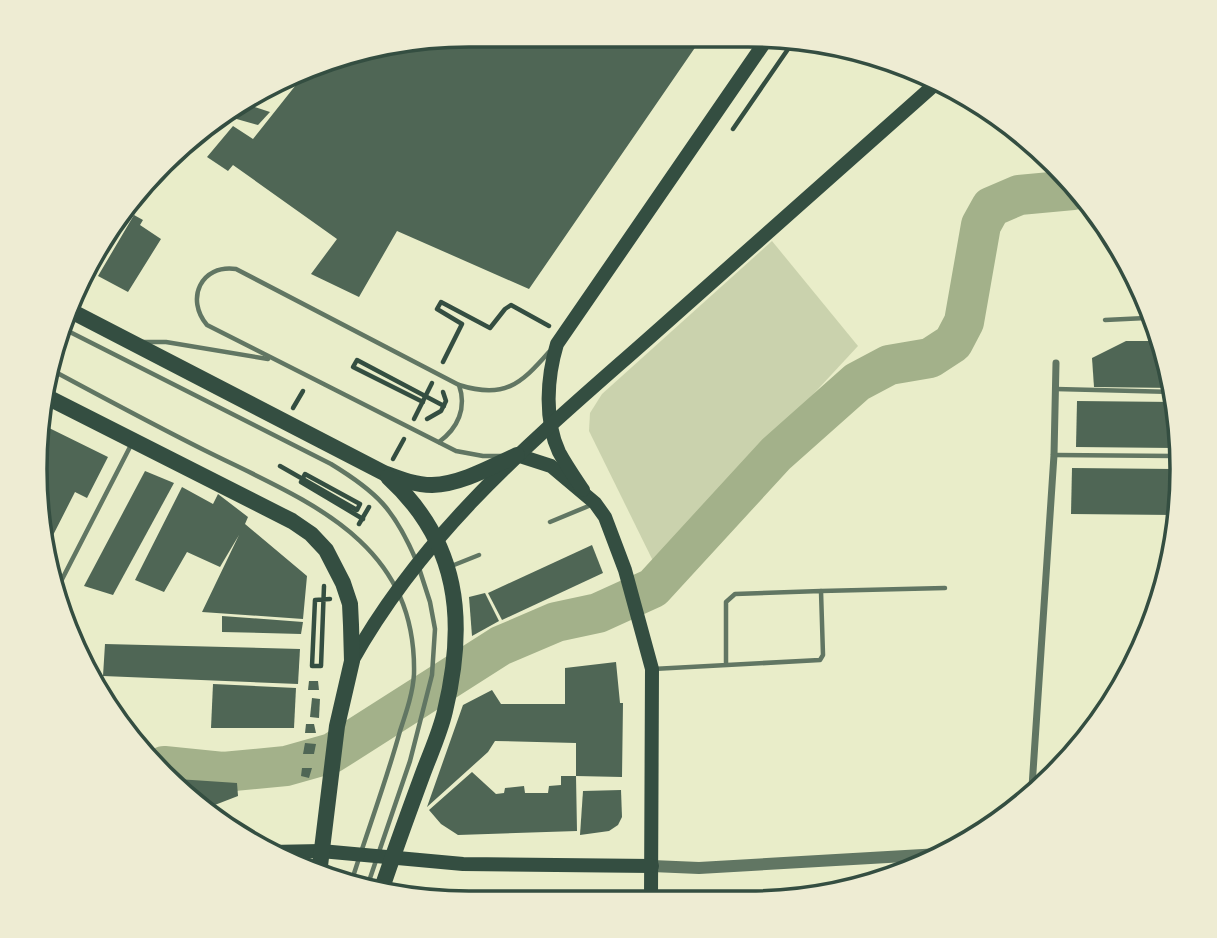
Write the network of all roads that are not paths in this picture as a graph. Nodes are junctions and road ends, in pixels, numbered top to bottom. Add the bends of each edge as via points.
1 (761, 47) edge
2 (930, 89) edge
3 (77, 314) edge
4 (1142, 318) edge
5 (1105, 320) dead end
6 (70, 332) edge
7 (133, 342) junction
8 (557, 344) junction
9 (273, 359) junction
10 (1056, 363) dead end
11 (58, 374) edge
12 (459, 385) junction
13 (1055, 388) junction
14 (1163, 392) edge
15 (53, 401) edge
16 (552, 422) junction
17 (132, 441) junction
18 (439, 442) junction
19 (1054, 455) junction
20 (517, 456) junction
21 (1170, 456) edge
22 (384, 473) junction
23 (583, 490) junction
24 (595, 503) junction
25 (550, 522) dead end
26 (436, 540) junction
27 (479, 555) dead end
28 (418, 563) junction
29 (448, 567) junction
30 (62, 579) edge
31 (944, 588) dead end
32 (396, 590) junction
33 (821, 592) junction
34 (352, 661) junction
35 (726, 664) junction
36 (652, 669) junction
37 (1032, 780) edge
38 (321, 851) junction
39 (292, 852) edge
40 (360, 854) junction
41 (917, 855) edge
42 (385, 856) junction
43 (320, 863) edge
44 (652, 866) junction
45 (354, 874) edge
46 (372, 879) edge
47 (382, 882) edge
48 (651, 891) edge

1 - 8 main road
2 - 16 main road
3 - 7 main road
4 - 5 lane
6 - 28 lane via 363,484 383,502
7 - 9 lane via 166,342
7 - 22 main road
8 - 12 lane via 527,377 511,386 477,390
8 - 16 main road via 549,377
9 - 12 lane via 207,325 199,316 198,291 212,271 236,269
9 - 18 lane
10 - 13 street
11 - 32 lane via 311,503 354,535
12 - 18 lane via 463,408
13 - 14 lane
13 - 19 street
15 - 17 main road
16 - 20 main road
16 - 23 main road via 559,452
17 - 30 lane
17 - 34 main road via 311,534 326,550 347,596
18 - 20 lane via 483,456
19 - 21 lane
19 - 37 street
20 - 22 main road via 432,485
20 - 23 main road via 551,466
20 - 26 main road
22 - 26 main road via 402,490
23 - 24 main road
24 - 25 lane
24 - 36 main road via 625,570
26 - 28 main road
26 - 29 main road
27 - 29 lane
28 - 32 main road
28 - 42 lane via 435,629 432,675
29 - 42 main road via 457,643 445,712
31 - 33 lane
32 - 34 main road
32 - 40 lane via 411,629 414,676
33 - 35 lane via 730,597 726,602
33 - 35 lane via 820,660
34 - 38 main road via 337,726
35 - 36 lane
36 - 44 main road
38 - 39 main road
38 - 40 main road
38 - 43 main road
40 - 42 main road
40 - 45 lane
41 - 44 street via 699,868
42 - 44 main road via 463,864
42 - 46 lane
42 - 47 main road
44 - 48 main road

